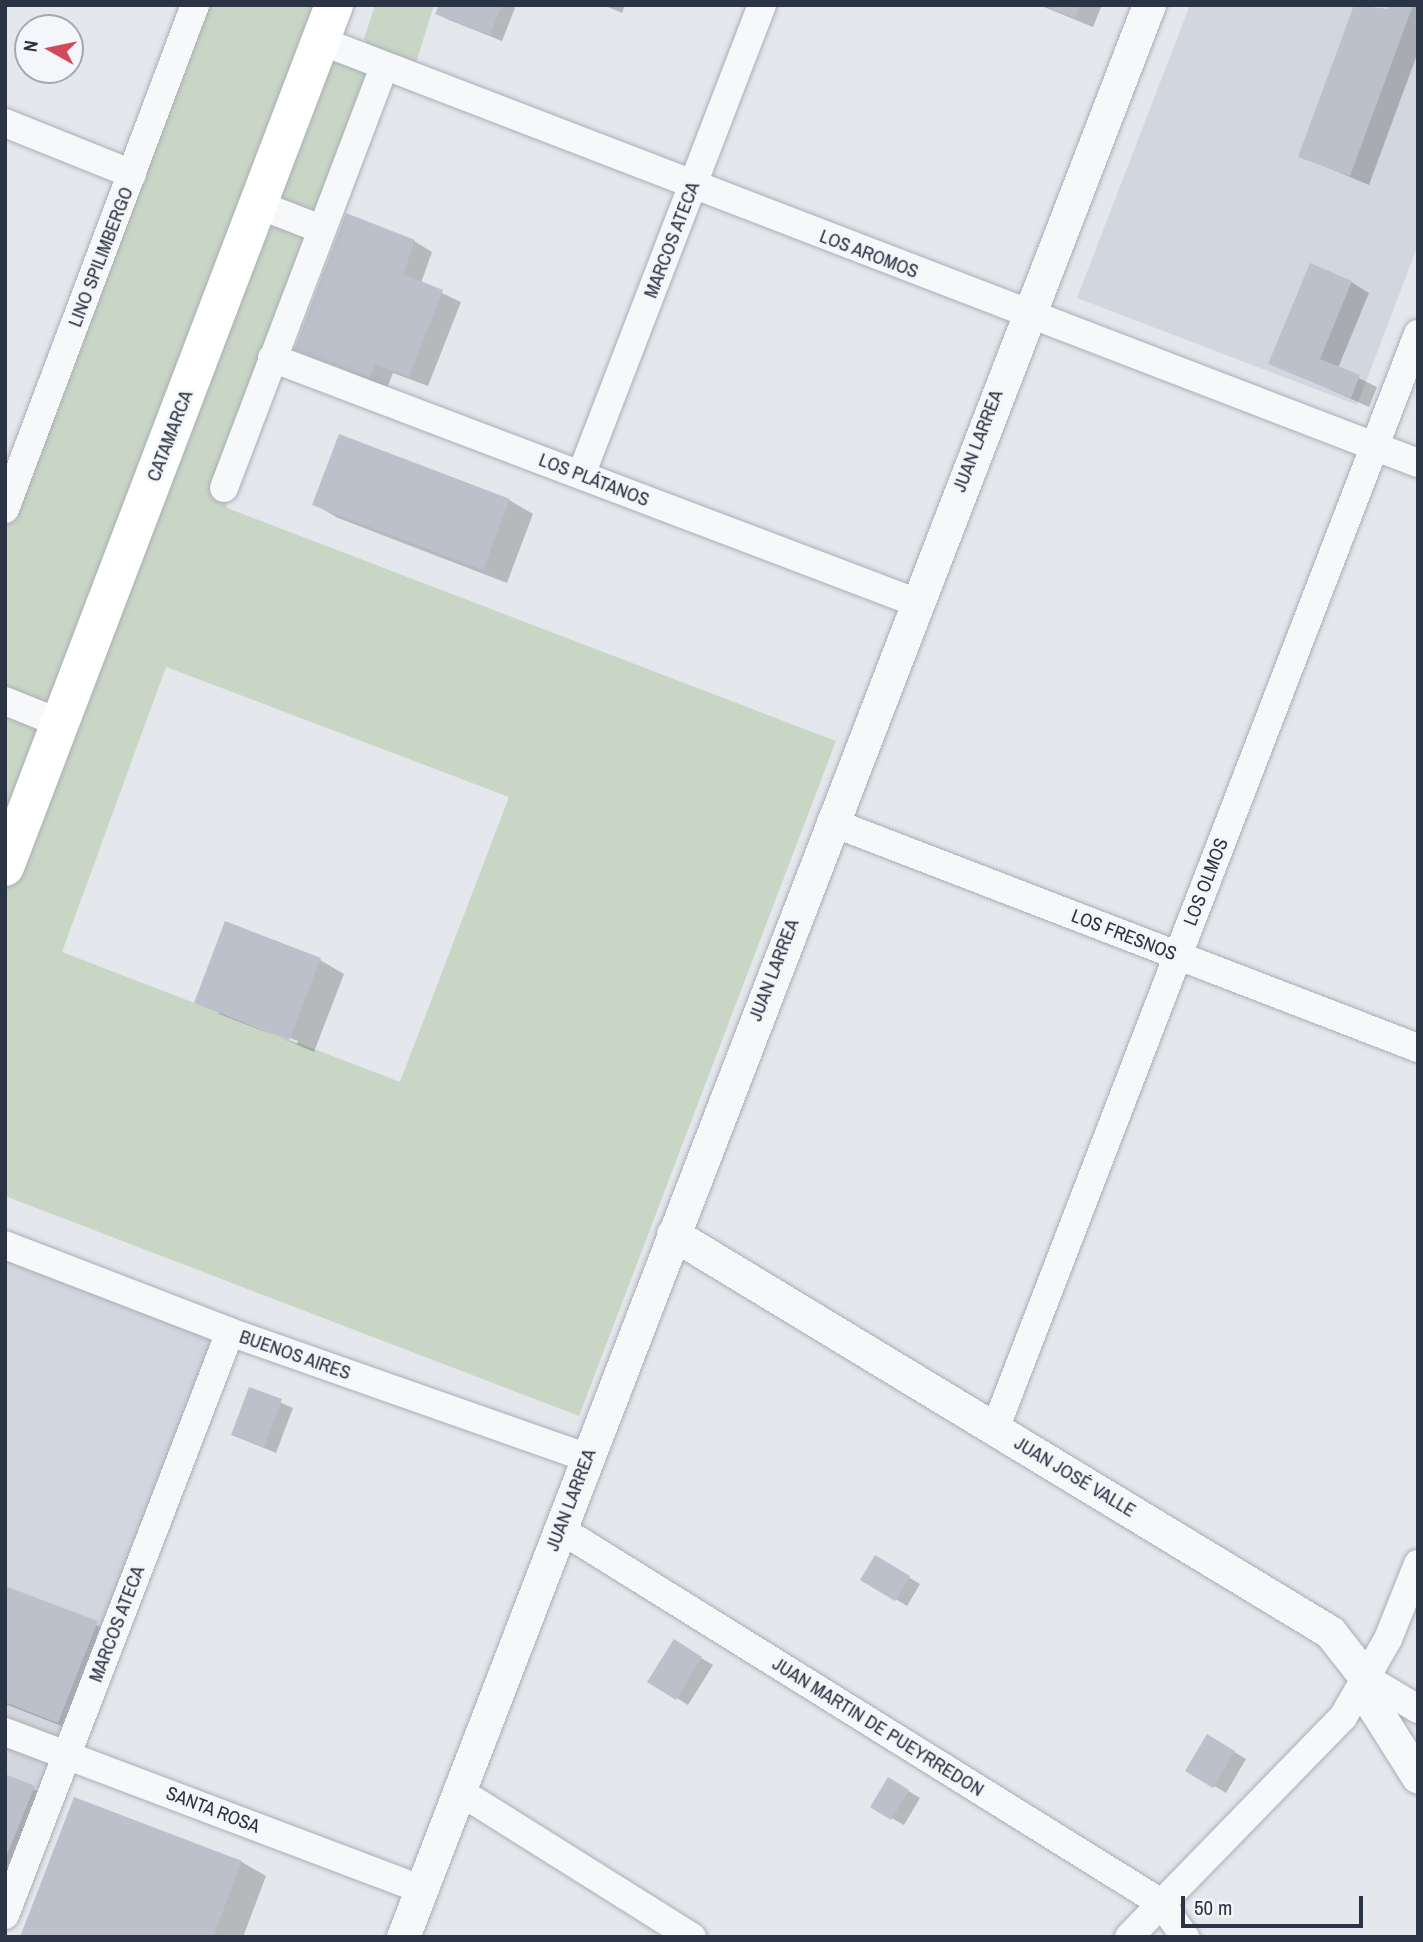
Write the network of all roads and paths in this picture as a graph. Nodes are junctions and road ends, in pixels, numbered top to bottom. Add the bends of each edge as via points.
1 (195, 5) edge
2 (334, 5) edge
3 (762, 5) edge
4 (1149, 5) edge
5 (321, 41) junction
6 (384, 66) junction
7 (5, 123) edge
8 (132, 174) junction
9 (693, 186) junction
10 (259, 205) junction
11 (321, 229) junction
12 (1027, 316) junction
13 (1418, 334) edge
14 (272, 358) junction
15 (1374, 446) junction
16 (1418, 463) edge
17 (581, 475) junction
18 (224, 488) dead end
19 (5, 509) edge
20 (915, 602) junction
21 (5, 701) edge
22 (60, 723) junction
23 (831, 822) junction
24 (5, 867) edge
25 (1177, 956) junction
26 (1418, 1048) edge
27 (673, 1234) junction
28 (5, 1245) edge
29 (230, 1332) junction
30 (995, 1429) junction
31 (587, 1458) junction
32 (560, 1529) junction
33 (1418, 1564) edge
34 (1366, 1678) junction
35 (1418, 1685) edge
36 (1418, 1709) edge
37 (5, 1732) edge
38 (66, 1755) junction
39 (1418, 1777) edge
40 (459, 1791) junction
41 (421, 1889) junction
42 (1161, 1903) junction
43 (5, 1915) edge
44 (403, 1937) edge
45 (692, 1937) edge
46 (1129, 1937) edge
47 (1185, 1937) edge

1 - 8 street, LINO SPILIMBERGO
2 - 5 main road, CATAMARCA
3 - 9 street, MARCOS ATECA
4 - 12 street, JUAN LARREA
5 - 6 street, LOS AROMOS
5 - 10 main road, CATAMARCA
6 - 9 street, LOS AROMOS
6 - 11 street
7 - 8 street
8 - 19 street, LINO SPILIMBERGO
9 - 12 street, LOS AROMOS
9 - 17 street, MARCOS ATECA
10 - 11 street
10 - 22 main road, CATAMARCA
11 - 14 street
12 - 15 street, LOS AROMOS
12 - 20 street, JUAN LARREA
13 - 15 street, LOS OLMOS
14 - 17 street, LOS PLÁTANOS
14 - 18 street
15 - 16 street, LOS AROMOS
15 - 25 street, LOS OLMOS
17 - 20 street, LOS PLÁTANOS
20 - 23 street, JUAN LARREA
21 - 22 street
22 - 24 main road, CATAMARCA
23 - 25 street, LOS FRESNOS
23 - 27 street, JUAN LARREA
25 - 26 street, LOS FRESNOS
25 - 30 street, LOS OLMOS
27 - 30 street, JUAN JOSÉ VALLE
27 - 31 street, JUAN LARREA
28 - 29 street, BUENOS AIRES
29 - 31 street, BUENOS AIRES
29 - 38 street, MARCOS ATECA
30 - 34 street, JUAN JOSÉ VALLE via 1330,1632
31 - 32 street, JUAN LARREA
32 - 40 street, JUAN LARREA
32 - 42 street, JUAN MARTIN DE PUEYRREDON
33 - 34 street via 1388,1639
34 - 35 street
34 - 36 street
34 - 39 street, JUAN JOSÉ VALLE via 1375,1709
34 - 42 street via 1343,1717
37 - 38 street, SANTA ROSA
38 - 41 street, SANTA ROSA
38 - 43 street, MARCOS ATECA
40 - 41 street, JUAN LARREA
40 - 45 street
41 - 44 street, JUAN LARREA
42 - 46 street
42 - 47 street, JUAN MARTIN DE PUEYRREDON

